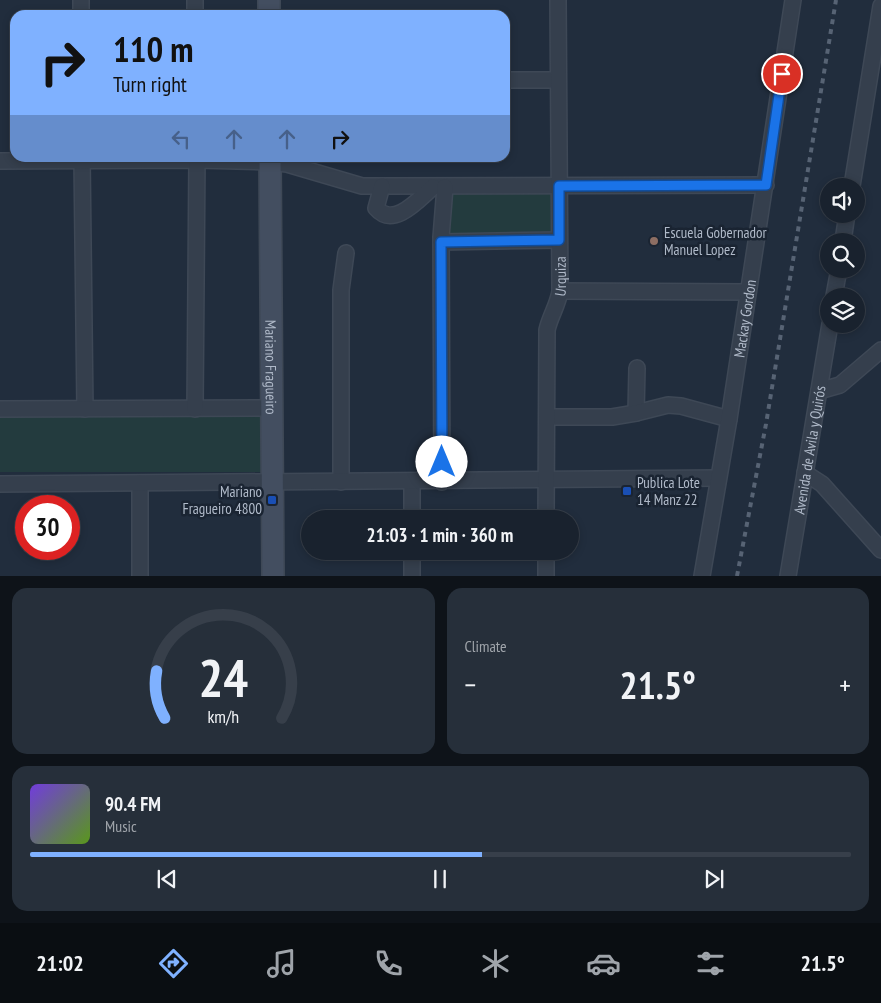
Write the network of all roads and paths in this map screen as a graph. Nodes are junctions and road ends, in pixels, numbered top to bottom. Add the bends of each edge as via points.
1 (558, 0) edge
2 (793, 0) edge
3 (881, 6) edge
4 (510, 80) edge
5 (558, 80) junction
6 (82, 162) edge
7 (197, 162) edge
8 (270, 162) edge
9 (278, 162) edge
10 (853, 178) edge
11 (766, 185) junction
12 (382, 186) junction
13 (559, 186) junction
14 (439, 187) junction
15 (559, 240) junction
16 (441, 242) junction
17 (346, 253) dead end
18 (560, 291) junction
19 (747, 292) junction
20 (828, 333) edge
21 (881, 350) edge
22 (637, 368) dead end
23 (819, 390) junction
24 (272, 408) junction
25 (0, 409) edge
26 (85, 409) junction
27 (195, 409) junction
28 (636, 414) junction
29 (547, 417) junction
30 (729, 419) junction
31 (805, 473) junction
32 (718, 478) junction
33 (546, 480) junction
34 (341, 482) junction
35 (412, 482) junction
36 (442, 482) junction
37 (140, 483) junction
38 (272, 483) junction
39 (0, 484) edge
40 (412, 510) edge
41 (546, 510) edge
42 (881, 550) edge
43 (412, 560) edge
44 (546, 560) edge
45 (140, 576) edge
46 (273, 576) edge
47 (412, 576) edge
48 (546, 576) edge
49 (702, 576) edge
50 (788, 576) edge

1 - 5 street, Urquiza
2 - 11 street, Mackay Gordon
3 - 10 street
4 - 5 street
5 - 13 street, Urquiza
6 - 26 street
7 - 27 street
8 - 24 main road, Mariano Fragueiro
9 - 12 street via 362,186
11 - 13 street
11 - 19 street, Mackay Gordon
12 - 14 street
12 - 14 street via 376,208 381,214 390,215 400,214
13 - 14 street
13 - 15 street, Urquiza
14 - 16 street
15 - 16 street
15 - 18 street, Urquiza
16 - 36 street
17 - 34 street via 341,290
18 - 19 street
18 - 29 street, Urquiza via 547,330
19 - 30 street, Mackay Gordon
20 - 23 street, Avenida de Avila y Quirós
21 - 23 street via 840,386
22 - 28 street
23 - 31 street, Avenida de Avila y Quirós
24 - 27 street
24 - 38 main road, Mariano Fragueiro
25 - 26 street
26 - 27 street
28 - 29 street
28 - 30 street via 668,405
29 - 33 street, Urquiza
30 - 32 street, Mackay Gordon
31 - 42 street via 822,484
31 - 50 street, Avenida de Avila y Quirós
32 - 33 street
32 - 49 street, Mackay Gordon
33 - 36 street
33 - 41 street, Urquiza
34 - 35 street
34 - 38 street
35 - 36 street
35 - 40 street
37 - 38 street
37 - 39 street
37 - 45 street
38 - 46 main road, Mariano Fragueiro
43 - 47 street
44 - 48 street

